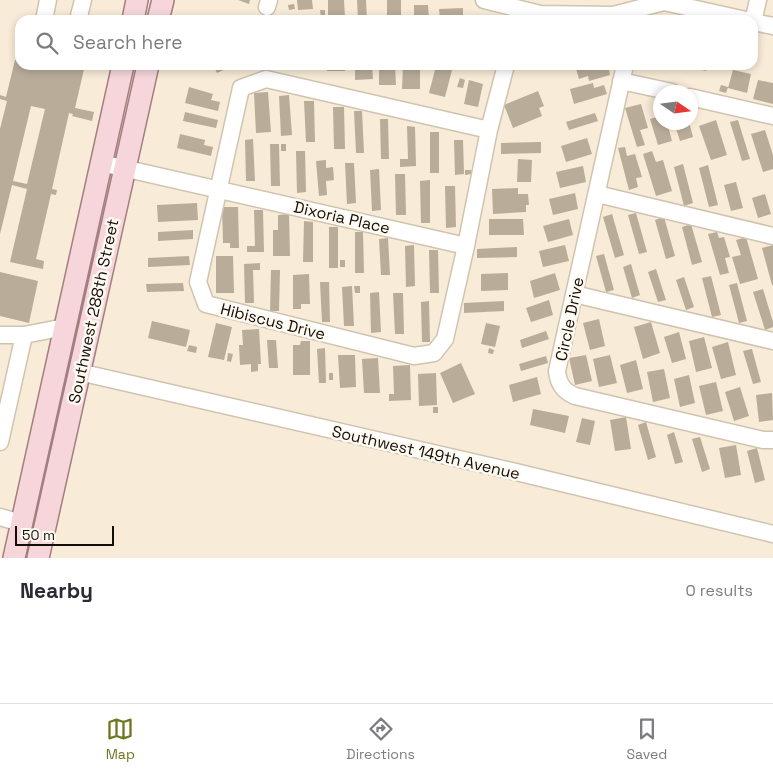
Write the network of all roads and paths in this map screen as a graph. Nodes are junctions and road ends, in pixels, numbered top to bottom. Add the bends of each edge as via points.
1 (48, 0) edge
2 (83, 0) edge
3 (137, 0) edge
4 (163, 0) edge
5 (484, 0) edge
6 (758, 0) edge
7 (573, 7) edge
8 (637, 10) edge
9 (519, 14) edge
10 (45, 15) edge
11 (79, 15) edge
12 (134, 15) edge
13 (159, 15) edge
14 (723, 15) edge
15 (755, 15) edge
16 (758, 23) edge
17 (773, 26) edge
18 (122, 70) edge
19 (147, 70) edge
20 (505, 70) edge
21 (623, 73) edge
22 (654, 85) edge
23 (698, 99) edge
24 (773, 116) edge
25 (489, 130) junction
26 (101, 163) junction
27 (125, 168) junction
28 (218, 188) junction
29 (596, 194) junction
30 (773, 236) edge
31 (466, 246) junction
32 (574, 294) junction
33 (65, 327) junction
34 (0, 334) edge
35 (24, 335) junction
36 (773, 341) edge
37 (80, 372) junction
38 (773, 440) edge
39 (0, 442) edge
40 (0, 517) edge
41 (22, 523) junction
42 (773, 534) edge
43 (14, 558) edge
44 (38, 558) edge

1 - 10 street
2 - 11 street
3 - 12 main road
4 - 13 main road
5 - 9 street
6 - 15 street
7 - 8 street via 613,15
7 - 9 street via 540,14
8 - 14 street via 664,2
16 - 17 street
18 - 26 main road, Southwest 288th Street
19 - 27 main road, Southwest 288th Street
20 - 25 street, Hibiscus Drive
21 - 22 street
21 - 29 street, Circle Drive
23 - 24 street
25 - 28 street, Hibiscus Drive via 266,79 241,88
25 - 31 street, Hibiscus Drive
26 - 27 street, Dixoria Place
26 - 33 main road, Southwest 288th Street
27 - 28 street, Dixoria Place
27 - 37 main road, Southwest 288th Street
28 - 31 street, Dixoria Place
28 - 31 street, Hibiscus Drive via 198,282 206,304 414,356 434,353 445,339
29 - 30 street
29 - 32 street, Circle Drive
32 - 36 street
32 - 38 street, Circle Drive via 558,370 566,392
33 - 35 street
33 - 41 main road, Southwest 288th Street
34 - 35 street
35 - 39 street
37 - 42 street, Southwest 149th Avenue
37 - 44 main road, Southwest 288th Street
40 - 41 street
41 - 43 main road, Southwest 288th Street

